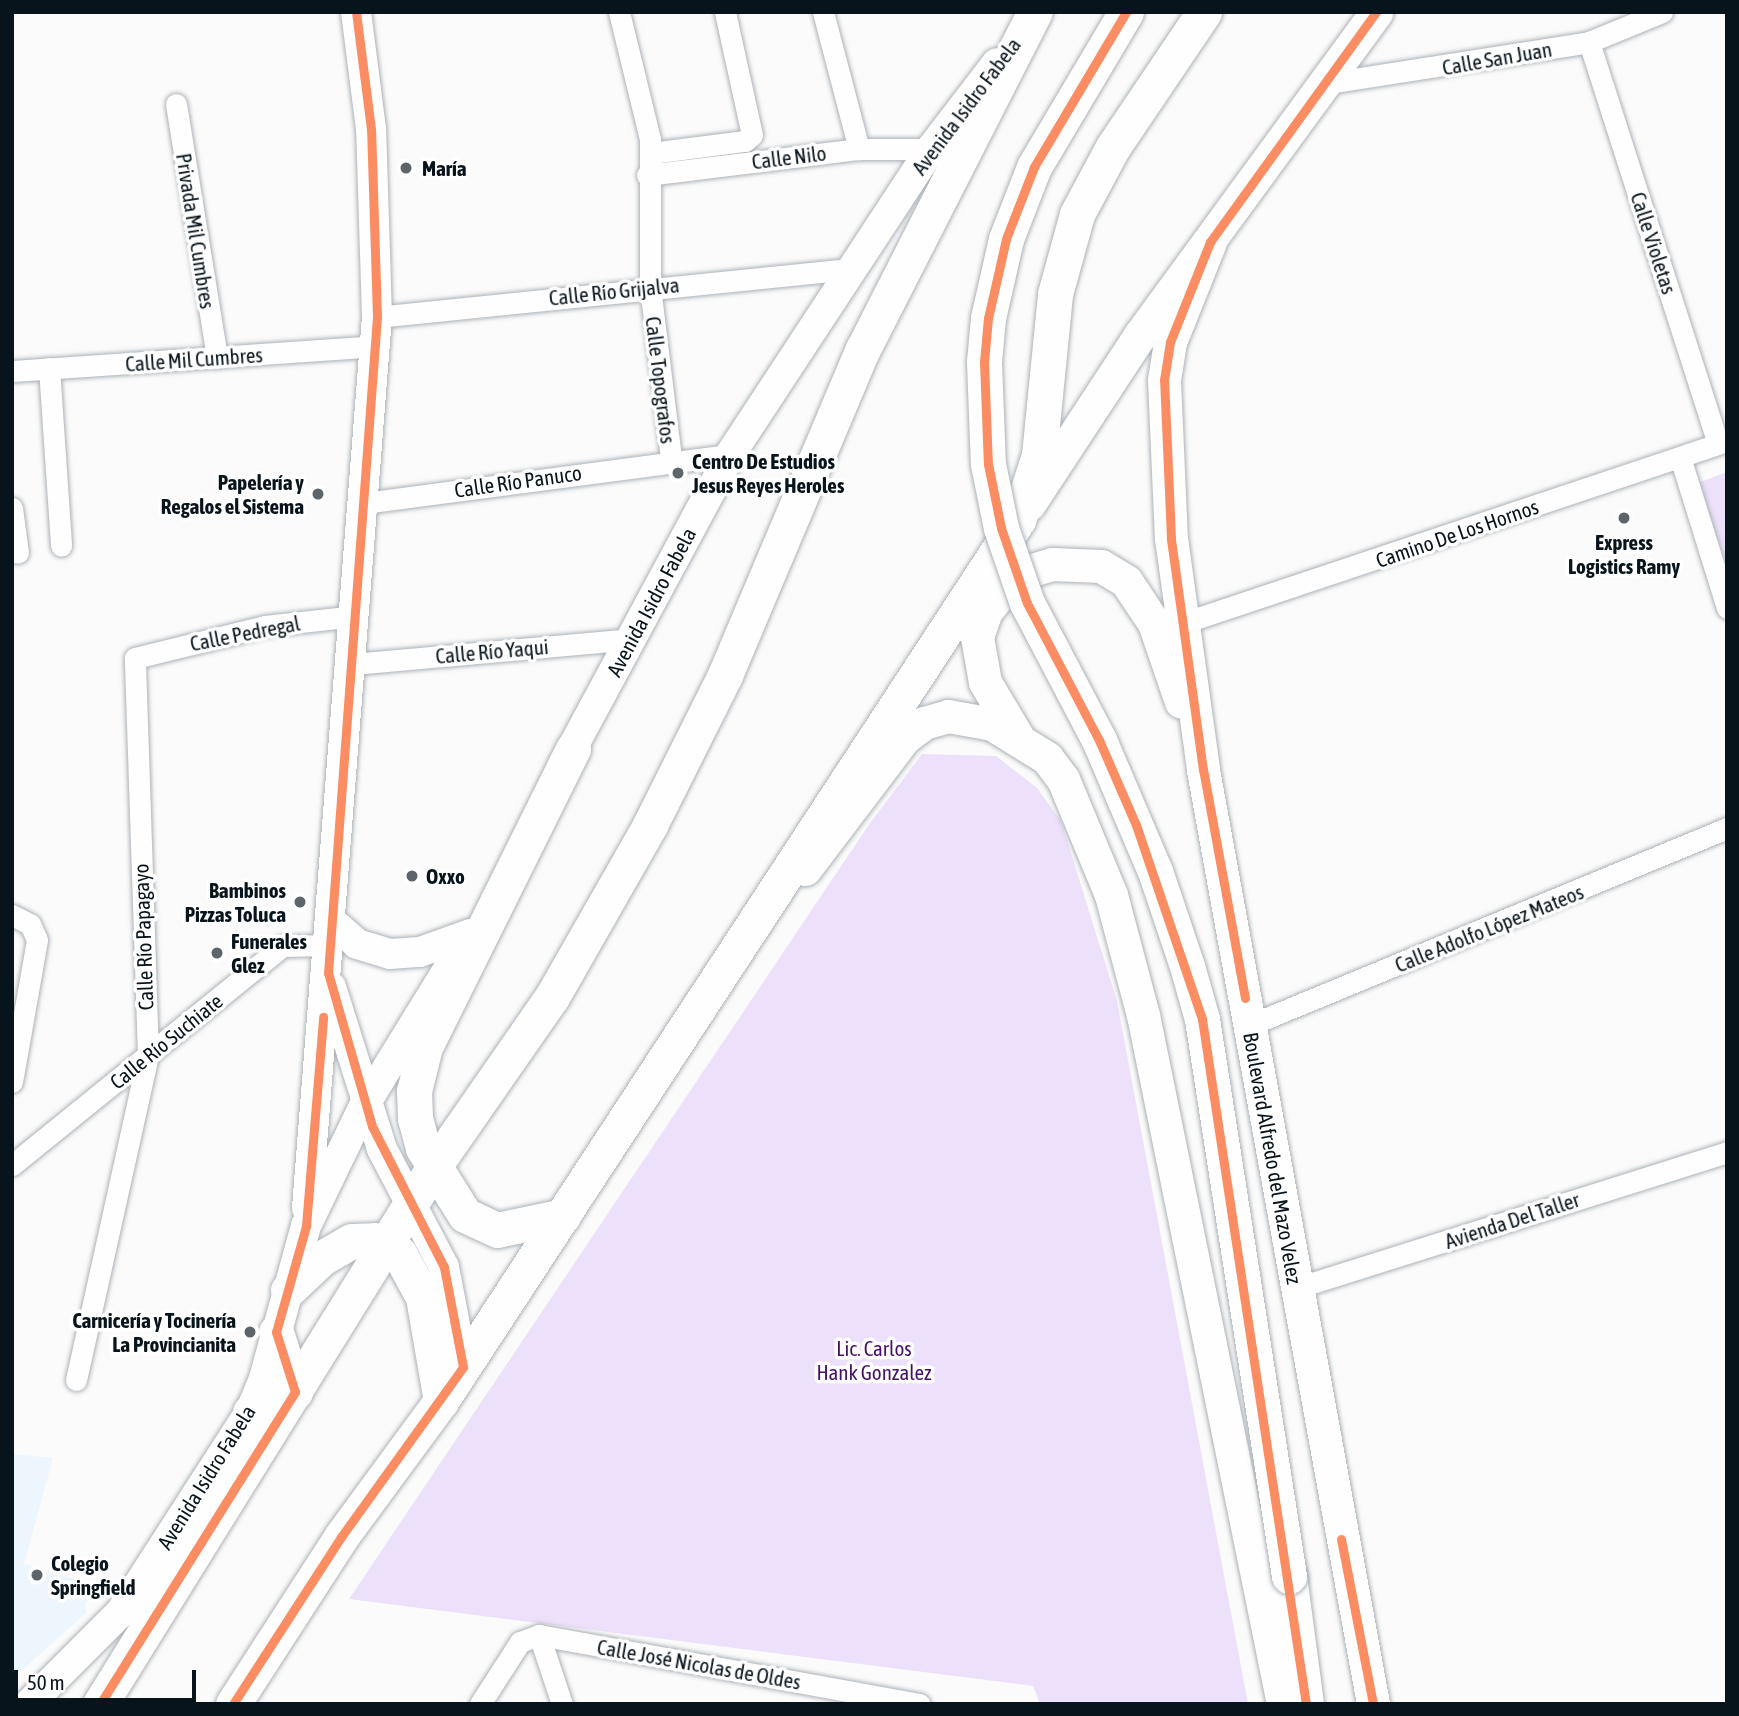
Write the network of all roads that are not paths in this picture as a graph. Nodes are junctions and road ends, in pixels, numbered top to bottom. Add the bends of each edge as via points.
1 (356, 12) edge
2 (619, 12) edge
3 (725, 12) edge
4 (822, 12) edge
5 (1126, 12) edge
6 (1204, 12) edge
7 (1376, 12) edge
8 (1662, 12) edge
9 (1032, 17) edge
10 (1589, 42) junction
11 (1328, 83) junction
12 (176, 104) dead end
13 (859, 149) junction
14 (932, 149) junction
15 (651, 153) junction
16 (647, 175) junction
17 (1210, 242) junction
18 (852, 269) junction
19 (650, 287) junction
20 (376, 332) junction
21 (217, 358) junction
22 (49, 368) junction
23 (12, 371) edge
24 (1723, 443) edge
25 (730, 455) junction
26 (1680, 457) junction
27 (671, 459) junction
28 (364, 503) junction
29 (12, 508) edge
30 (1018, 520) junction
31 (61, 546) dead end
32 (18, 553) dead end
33 (1727, 608) edge
34 (356, 616) junction
35 (1186, 622) junction
36 (631, 639) junction
37 (135, 658) joint
38 (352, 664) junction
39 (1018, 736) junction
40 (573, 749) junction
41 (1203, 770) junction
42 (1727, 828) edge
43 (12, 915) edge
44 (470, 934) junction
45 (329, 946) junction
46 (738, 948) junction
47 (1250, 1025) junction
48 (148, 1055) junction
49 (12, 1082) edge
50 (365, 1104) junction
51 (1727, 1152) edge
52 (12, 1165) edge
53 (433, 1168) junction
54 (412, 1204) junction
55 (563, 1216) junction
56 (306, 1226) junction
57 (386, 1245) junction
58 (1296, 1288) junction
59 (288, 1290) junction
60 (276, 1332) junction
61 (463, 1367) junction
62 (76, 1380) dead end
63 (295, 1392) junction
64 (440, 1401) junction
65 (250, 1412) junction
66 (530, 1639) junction
67 (29, 1704) edge
68 (100, 1704) edge
69 (233, 1704) edge
70 (480, 1704) edge
71 (562, 1704) edge
72 (920, 1704) edge
73 (1283, 1704) edge
74 (1306, 1704) edge
75 (1373, 1704) edge

1 - 20 main road via 371,129
2 - 15 street
3 - 15 street via 752,135 745,141
4 - 13 street
5 - 74 highway, bridge via 1034,167 1006,239 990,306 984,362 988,464 1001,528 1027,603 1104,752 1155,871 1202,1019
6 - 30 highway via 1113,147 1077,214 1055,294 1039,455
7 - 11 main road
8 - 10 street, Calle San Juan
9 - 14 main road, Avenida Isidro Fabela
9 - 53 highway, Avenida Isidro Fabela via 863,349 692,745 552,997
10 - 11 street, Calle San Juan
10 - 24 street, Calle Violetas
11 - 17 main road
12 - 21 street, Privada Mil Cumbres
13 - 14 street, Calle Nilo
13 - 16 street, Calle Nilo
14 - 18 main road, Avenida Isidro Fabela
15 - 16 street, Calle Topografos
16 - 19 street, Calle Topografos
17 - 30 main road via 1140,335
17 - 35 main road, Boulevard Alfredo del Mazo Velez via 1170,342 1164,380 1165,476
18 - 19 street, Calle Río Grijalva
18 - 25 main road, Avenida Isidro Fabela
19 - 20 street, Calle Río Grijalva
19 - 27 street, Calle Topografos
20 - 21 street, Calle Mil Cumbres
20 - 28 main road
21 - 22 street, Calle Mil Cumbres
22 - 23 street, Calle Mil Cumbres
22 - 31 street
24 - 26 street, Camino De Los Hornos
25 - 27 street, Calle Río Panuco
25 - 36 main road, Avenida Isidro Fabela
26 - 33 street
26 - 35 street, Camino De Los Hornos
27 - 28 street, Calle Río Panuco
28 - 34 main road
29 - 32 street
30 - 46 highway
34 - 37 street, Calle Pedregal via 265,626
34 - 38 main road
35 - 41 main road, Boulevard Alfredo del Mazo Velez
36 - 38 street, Calle Río Yaqui
36 - 40 main road, Avenida Isidro Fabela
37 - 48 street, Calle Río Papagayo
38 - 45 main road
39 - 41 main road via 990,695 979,665 981,621 1006,587 1028,570 1052,564 1088,564 1126,581 1154,622
39 - 46 main road via 964,716 936,719 914,729
39 - 73 main road via 1047,758 1063,779 1096,852 1127,951 1185,1206
40 - 44 main road, Avenida Isidro Fabela
40 - 53 highway via 425,1047 414,1091 415,1119
41 - 47 main road, Boulevard Alfredo del Mazo Velez
42 - 47 street, Calle Adolfo López Mateos
43 - 49 street via 30,924 37,940
44 - 45 main road via 420,952 390,954 358,944
44 - 50 main road, Avenida Isidro Fabela
45 - 48 street, Calle Río Suchiate via 282,946
45 - 50 main road
45 - 56 main road
46 - 55 highway
47 - 58 main road, Boulevard Alfredo del Mazo Velez
48 - 52 street, Calle Río Suchiate
48 - 62 street, Calle Río Papagayo
50 - 54 main road via 392,1171
50 - 56 main road, Avenida Isidro Fabela
51 - 58 street, Avienda Del Taller
53 - 54 highway, Avenida Isidro Fabela
53 - 55 highway via 456,1206 485,1227 511,1229
54 - 57 highway, Avenida Isidro Fabela
54 - 61 main road via 450,1284
55 - 61 highway
56 - 59 main road, Avenida Isidro Fabela
57 - 59 highway via 361,1239 342,1246
57 - 63 highway, Avenida Isidro Fabela
57 - 64 highway via 409,1266 423,1297
58 - 75 main road, Boulevard Alfredo del Mazo Velez
59 - 60 main road, Avenida Isidro Fabela
60 - 63 highway
60 - 65 main road, Avenida Isidro Fabela
61 - 64 highway
63 - 65 highway
63 - 68 highway, Avenida Isidro Fabela
64 - 69 highway via 341,1537
65 - 67 main road, Avenida Isidro Fabela via 121,1612
66 - 70 street
66 - 71 street
66 - 72 street, Calle José Nicolas de Oldes

